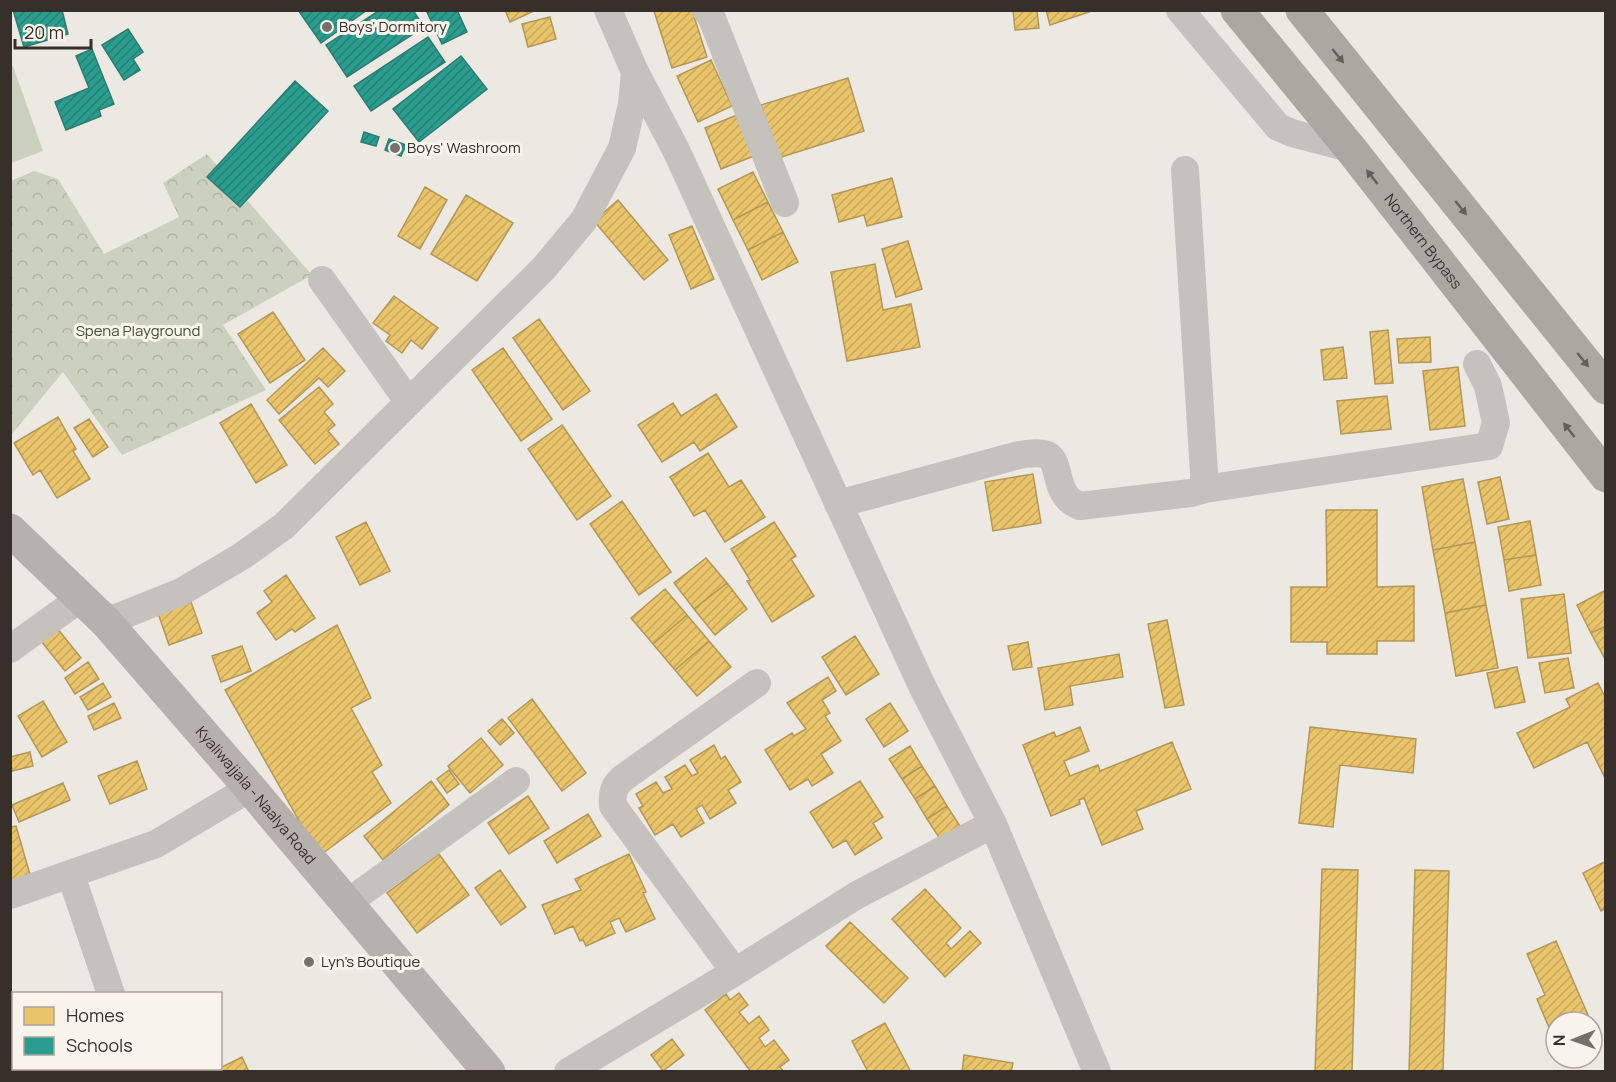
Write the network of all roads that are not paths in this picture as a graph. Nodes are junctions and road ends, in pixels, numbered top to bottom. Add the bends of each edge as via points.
1 (608, 10) edge
2 (706, 10) edge
3 (1180, 10) edge
4 (1237, 10) edge
5 (1302, 10) edge
6 (636, 72) junction
7 (1349, 148) junction
8 (1185, 170) dead end
9 (785, 203) dead end
10 (321, 280) dead end
11 (1477, 364) dead end
12 (1605, 388) edge
13 (408, 401) junction
14 (1605, 476) edge
15 (1205, 489) junction
16 (838, 504) junction
17 (10, 530) edge
18 (81, 597) junction
19 (106, 622) junction
20 (10, 649) edge
21 (757, 683) dead end
22 (516, 781) dead end
23 (250, 788) junction
24 (993, 824) junction
25 (71, 875) junction
26 (10, 895) edge
27 (347, 903) junction
28 (735, 972) junction
29 (111, 992) edge
30 (489, 1071) edge
31 (568, 1071) edge
32 (1097, 1071) edge

1 - 6 street
2 - 9 street
3 - 7 street via 1278,127
4 - 7 highway, Northern Bypass
5 -> 12 highway
6 - 13 street via 622,148 584,220 544,268
6 - 16 street via 676,150
14 -> 7 highway, Northern Bypass
8 - 15 street
10 - 13 street
11 - 15 street via 1488,386 1496,423 1489,446
13 - 19 street via 284,526 181,592
15 - 16 street via 1080,506 1066,498 1053,460 1047,454 1035,453
16 - 24 street via 923,688
17 - 18 main road, Kyaliwajjala - Naalya Road
18 - 19 main road, Kyaliwajjala - Naalya Road
18 - 20 street
19 - 23 main road, Kyaliwajjala - Naalya Road
21 - 28 street via 623,778 614,786 612,795 613,806
22 - 27 street
23 - 25 street via 156,844
23 - 27 main road, Kyaliwajjala - Naalya Road
24 - 28 street via 857,895
24 - 32 street
25 - 26 street
25 - 29 street
27 - 30 main road, Kyaliwajjala - Naalya Road
28 - 31 street

